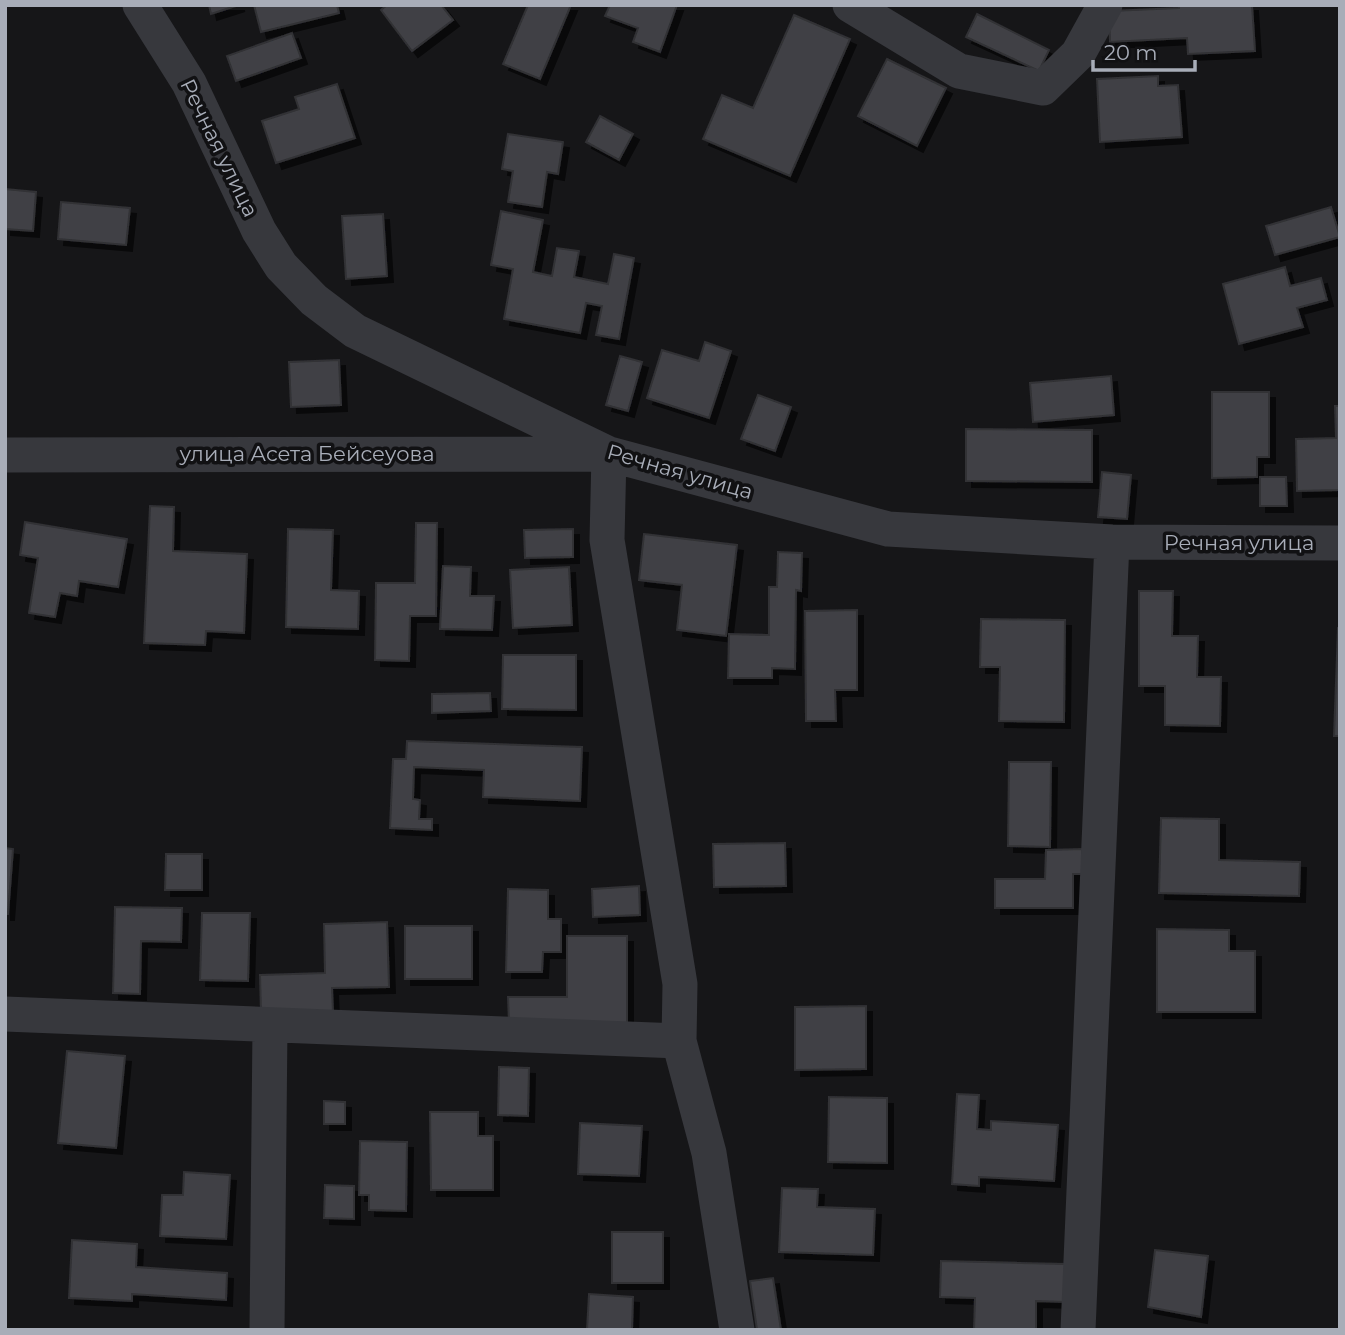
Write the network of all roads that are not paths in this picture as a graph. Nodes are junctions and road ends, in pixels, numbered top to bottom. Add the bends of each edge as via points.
1 (139, 5) edge
2 (850, 5) edge
3 (1105, 5) edge
4 (609, 454) junction
5 (5, 455) edge
6 (1112, 542) junction
7 (1340, 543) edge
8 (5, 1014) edge
9 (270, 1025) junction
10 (679, 1041) junction
11 (267, 1330) edge
12 (737, 1330) edge
13 (1078, 1330) edge

1 - 4 street, Речная улица via 189,83 259,231 282,266 314,300 355,331
2 - 3 street via 959,71 1043,88 1079,54
4 - 5 street, улица Асета Бейсеуова
4 - 6 street, Речная улица via 888,529
4 - 10 street via 607,540 680,984
6 - 7 street, Речная улица
6 - 13 street
8 - 9 street
9 - 10 street
9 - 11 street
10 - 12 street via 709,1153

